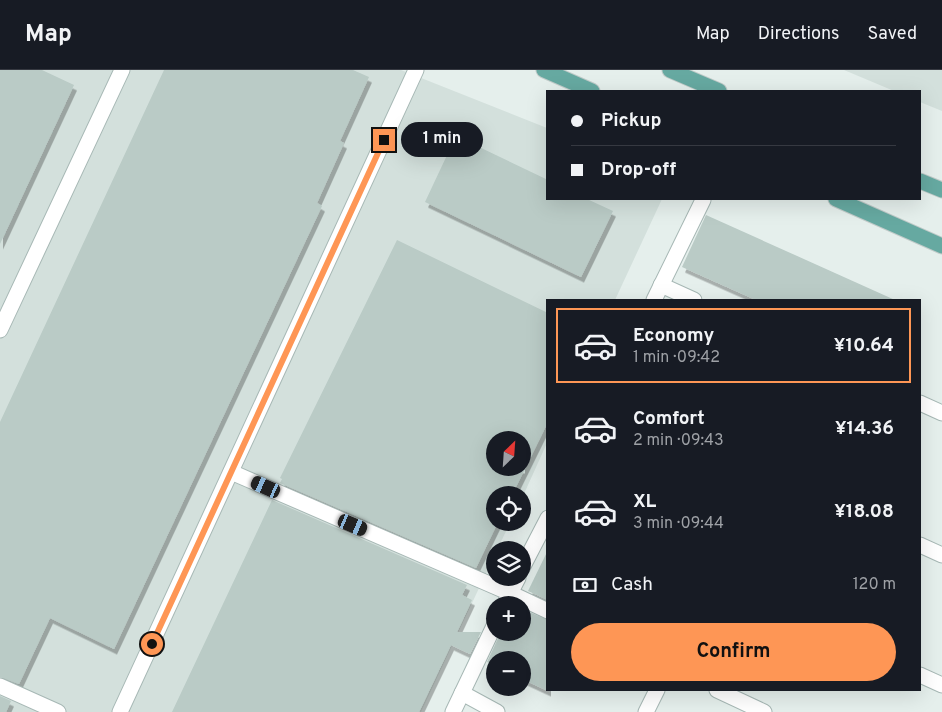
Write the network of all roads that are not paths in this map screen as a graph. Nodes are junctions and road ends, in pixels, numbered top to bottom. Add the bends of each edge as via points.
1 (122, 70) edge
2 (416, 70) edge
3 (544, 70) edge
4 (670, 70) edge
5 (590, 90) edge
6 (717, 90) edge
7 (921, 180) edge
8 (942, 190) edge
9 (703, 200) dead end
10 (838, 200) edge
11 (942, 246) edge
12 (661, 285) junction
13 (654, 299) edge
14 (692, 299) edge
15 (0, 330) edge
16 (921, 403) edge
17 (942, 413) edge
18 (231, 472) junction
19 (546, 522) edge
20 (921, 545) edge
21 (531, 551) edge
22 (942, 555) edge
23 (500, 596) edge
24 (531, 606) edge
25 (546, 610) edge
26 (487, 641) edge
27 (921, 675) edge
28 (942, 685) edge
29 (0, 686) edge
30 (656, 691) edge
31 (719, 691) edge
32 (462, 693) junction
33 (58, 712) edge
34 (120, 712) edge
35 (453, 712) edge
36 (497, 712) edge
37 (646, 712) edge
38 (764, 712) edge

1 - 15 street
2 - 18 street
3 - 5 main road
4 - 6 main road
7 - 8 main road
9 - 12 street
10 - 11 main road
12 - 13 street
12 - 14 street
16 - 17 street
18 - 23 street
18 - 34 street
19 - 21 street
20 - 22 street
24 - 25 street
26 - 32 street
27 - 28 street
29 - 33 street
30 - 37 street
31 - 38 street
32 - 35 street
32 - 36 street

